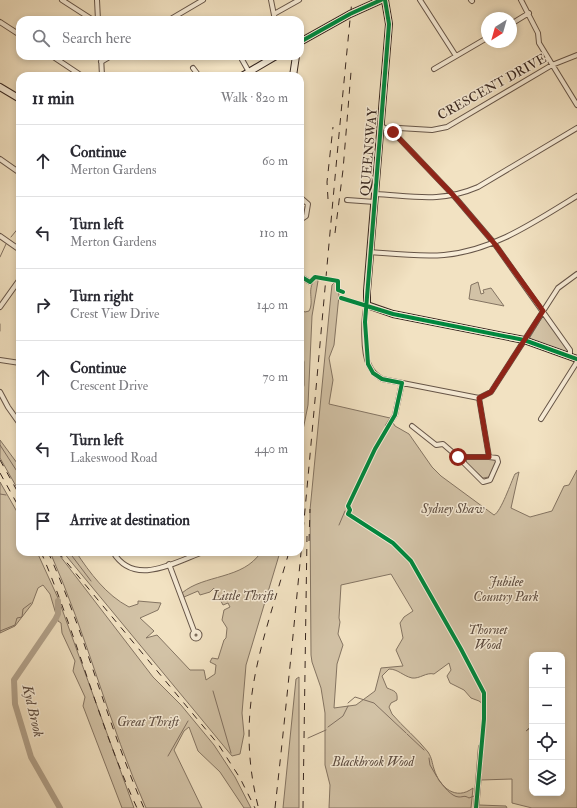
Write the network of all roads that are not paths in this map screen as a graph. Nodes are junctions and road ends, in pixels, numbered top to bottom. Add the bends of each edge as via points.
1 (62, 0) edge
2 (97, 0) edge
3 (203, 0) edge
4 (271, 0) edge
5 (300, 0) edge
6 (380, 0) edge
7 (385, 0) edge
8 (420, 0) edge
9 (521, 0) edge
10 (529, 13) junction
11 (274, 14) joint
12 (87, 16) edge
13 (98, 16) edge
14 (176, 16) edge
15 (517, 20) edge
16 (0, 22) edge
17 (16, 32) edge
18 (304, 40) edge
19 (481, 41) edge
20 (577, 55) edge
21 (456, 56) junction
22 (58, 60) edge
23 (104, 60) edge
24 (242, 60) edge
25 (269, 60) edge
26 (295, 60) edge
27 (101, 62) joint
28 (552, 65) junction
29 (193, 68) dead end
30 (434, 69) dead end
31 (76, 72) edge
32 (102, 72) edge
33 (196, 72) edge
34 (249, 72) joint
35 (293, 72) edge
36 (0, 86) edge
37 (16, 96) edge
38 (577, 105) edge
39 (381, 126) junction
40 (577, 128) edge
41 (393, 132) junction
42 (0, 159) edge
43 (16, 170) edge
44 (375, 194) junction
45 (454, 196) junction
46 (577, 196) edge
47 (304, 200) edge
48 (347, 200) dead end
49 (375, 202) junction
50 (304, 217) edge
51 (0, 236) edge
52 (494, 243) junction
53 (16, 247) edge
54 (370, 252) junction
55 (577, 274) edge
56 (304, 278) edge
57 (310, 282) dead end
58 (16, 285) edge
59 (367, 305) junction
60 (0, 307) edge
61 (543, 311) junction
62 (524, 340) junction
63 (570, 356) junction
64 (0, 360) edge
65 (577, 361) edge
66 (16, 362) edge
67 (402, 383) junction
68 (0, 392) edge
69 (479, 398) junction
70 (16, 419) edge
71 (541, 419) dead end
72 (388, 426) dead end
73 (412, 426) dead end
74 (458, 457) junction
75 (489, 457) junction
76 (115, 556) edge
77 (192, 556) edge
78 (170, 564) junction
79 (194, 631) dead end
80 (481, 747) dead end
81 (476, 808) edge

1 - 12 street
2 - 13 street
3 - 14 street
4 - 11 street
5 - 11 street
6 - 18 street
7 - 39 street, QUEENSWAY via 389,24
8 - 21 street
9 - 10 street
10 - 15 street
10 - 28 street via 538,33 539,43
16 - 17 street
19 - 21 street
20 - 28 street, CRESCENT DRIVE
21 - 30 street
22 - 31 street
23 - 27 street
24 - 34 street
25 - 34 street
26 - 35 street
27 - 32 street
28 - 38 street
28 - 41 street, CRESCENT DRIVE via 447,127 432,130 399,128
29 - 33 street
36 - 37 street
39 - 41 street
39 - 44 street, QUEENSWAY
40 - 45 street via 478,187
41 - 45 street
42 - 43 street
44 - 45 street via 436,198
44 - 49 street, QUEENSWAY
45 - 52 street
46 - 52 street
47 - 50 street via 308,204
48 - 49 street
49 - 54 street, QUEENSWAY
51 - 53 street
52 - 54 street via 476,250 442,256
52 - 61 street
54 - 59 street, QUEENSWAY
55 - 61 street via 558,288
56 - 57 street
58 - 60 street
59 - 62 street via 393,314
59 - 67 street via 365,322 368,364 373,373 382,379
61 - 62 street
61 - 63 street via 570,350
62 - 63 street
62 - 69 street via 491,392
63 - 65 street
64 - 66 street
65 - 71 street
67 - 69 street
67 - 72 street via 396,415
68 - 70 street
69 - 75 street
73 - 74 street via 436,445 443,444
74 - 75 street
74 - 75 street via 483,482 487,482 498,462 497,458
76 - 78 street via 131,570 145,572
77 - 78 street
78 - 79 street
80 - 81 street

